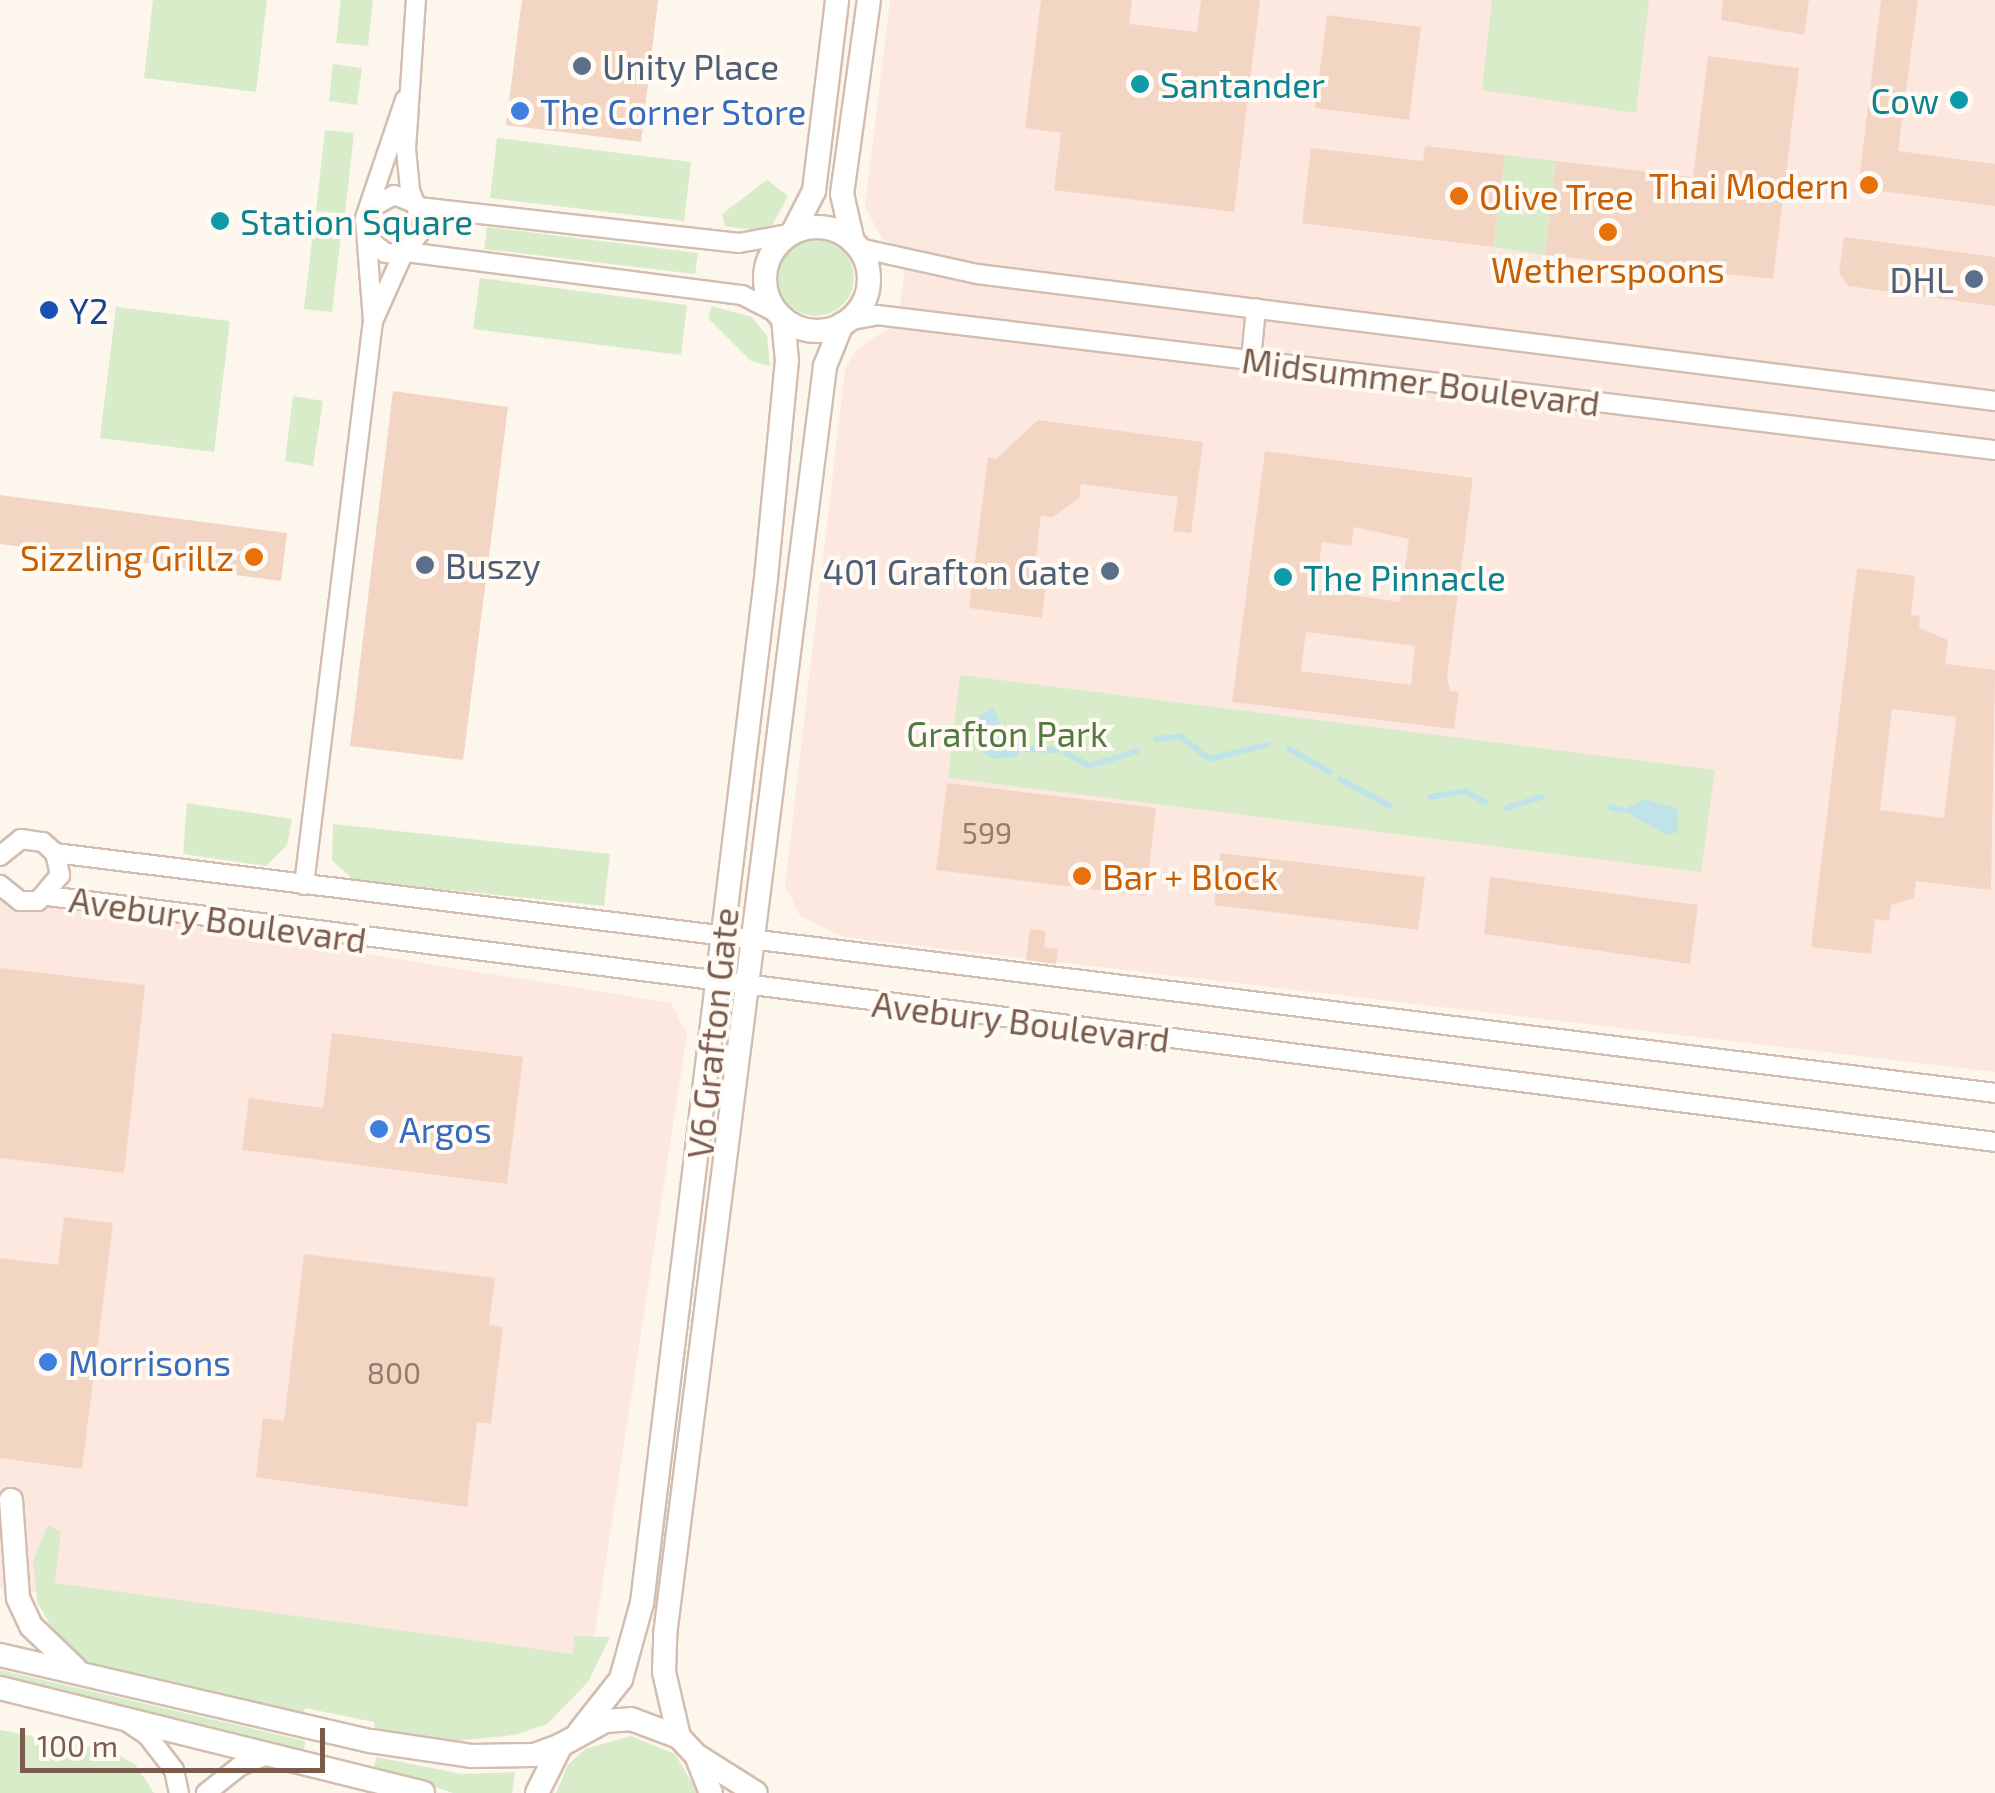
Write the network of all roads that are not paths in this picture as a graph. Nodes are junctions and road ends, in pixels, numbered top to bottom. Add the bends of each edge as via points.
1 (416, 0) edge
2 (838, 0) edge
3 (869, 0) edge
4 (405, 100) junction
5 (417, 206) junction
6 (368, 211) junction
7 (791, 233) junction
8 (368, 240) junction
9 (856, 245) junction
10 (405, 253) junction
11 (1256, 308) junction
12 (781, 316) junction
13 (374, 321) junction
14 (844, 323) junction
15 (1250, 360) junction
16 (1995, 401) edge
17 (1995, 450) edge
18 (55, 853) junction
19 (0, 856) edge
20 (0, 884) edge
21 (304, 885) junction
22 (48, 896) junction
23 (722, 934) junction
24 (757, 938) junction
25 (718, 984) junction
26 (750, 987) junction
27 (1995, 1093) edge
28 (1995, 1142) edge
29 (4, 1505) edge
30 (642, 1602) junction
31 (0, 1655) edge
32 (82, 1673) junction
33 (0, 1688) edge
34 (113, 1713) junction
35 (580, 1730) junction
36 (679, 1738) junction
37 (561, 1746) junction
38 (274, 1752) junction
39 (696, 1755) junction
40 (508, 1756) junction
41 (179, 1793) edge
42 (206, 1793) edge
43 (423, 1793) edge
44 (537, 1793) edge
45 (711, 1793) edge
46 (756, 1793) edge

1 - 4 street
2 - 7 street via 814,191
3 - 9 street via 842,194
4 - 5 street via 408,176
4 - 6 street
5 - 6 street via 394,195
5 - 7 street via 739,243
5 - 10 street via 422,234
6 - 8 street
7 - 9 street via 825,227
7 - 12 street via 767,263 768,299
8 - 10 street via 385,253
8 - 13 street via 365,270
9 - 11 street, Midsummer Boulevard via 918,266
9 - 14 street via 868,287
10 - 12 street via 731,294
10 - 13 street
11 - 15 street
11 - 16 street, Midsummer Boulevard
12 - 14 street via 811,330
12 - 23 street, V6 Grafton Gate via 787,361
13 - 21 street
14 - 15 street, Midsummer Boulevard via 877,315
14 - 24 street, V6 Grafton Gate via 825,366
15 - 17 street, Midsummer Boulevard
18 - 19 street, Avebury Boulevard via 32,838 11,844
18 - 21 street, Avebury Boulevard
18 - 22 street via 60,875
20 - 22 street, Avebury Boulevard via 20,901
21 - 23 street, Avebury Boulevard
22 - 25 street, Avebury Boulevard
23 - 24 street, Avebury Boulevard
23 - 25 street, V6 Grafton Gate
24 - 26 street, V6 Grafton Gate
24 - 27 street, Avebury Boulevard
25 - 26 street, Avebury Boulevard
25 - 30 street, V6 Grafton Gate
26 - 28 street, Avebury Boulevard
26 - 36 street, V6 Grafton Gate via 665,1636 664,1672
29 - 32 street via 18,1598 54,1653
30 - 35 street, V6 Grafton Gate via 620,1679
30 - 40 street via 582,1708
31 - 32 street
32 - 40 street via 371,1741
33 - 34 street
34 - 38 street
34 - 41 street via 147,1734 174,1770
35 - 36 street via 631,1719
35 - 37 street, V6 Grafton Gate
36 - 39 street
37 - 40 street
37 - 44 street
38 - 42 street via 240,1766
38 - 43 street
39 - 45 street
39 - 46 street

